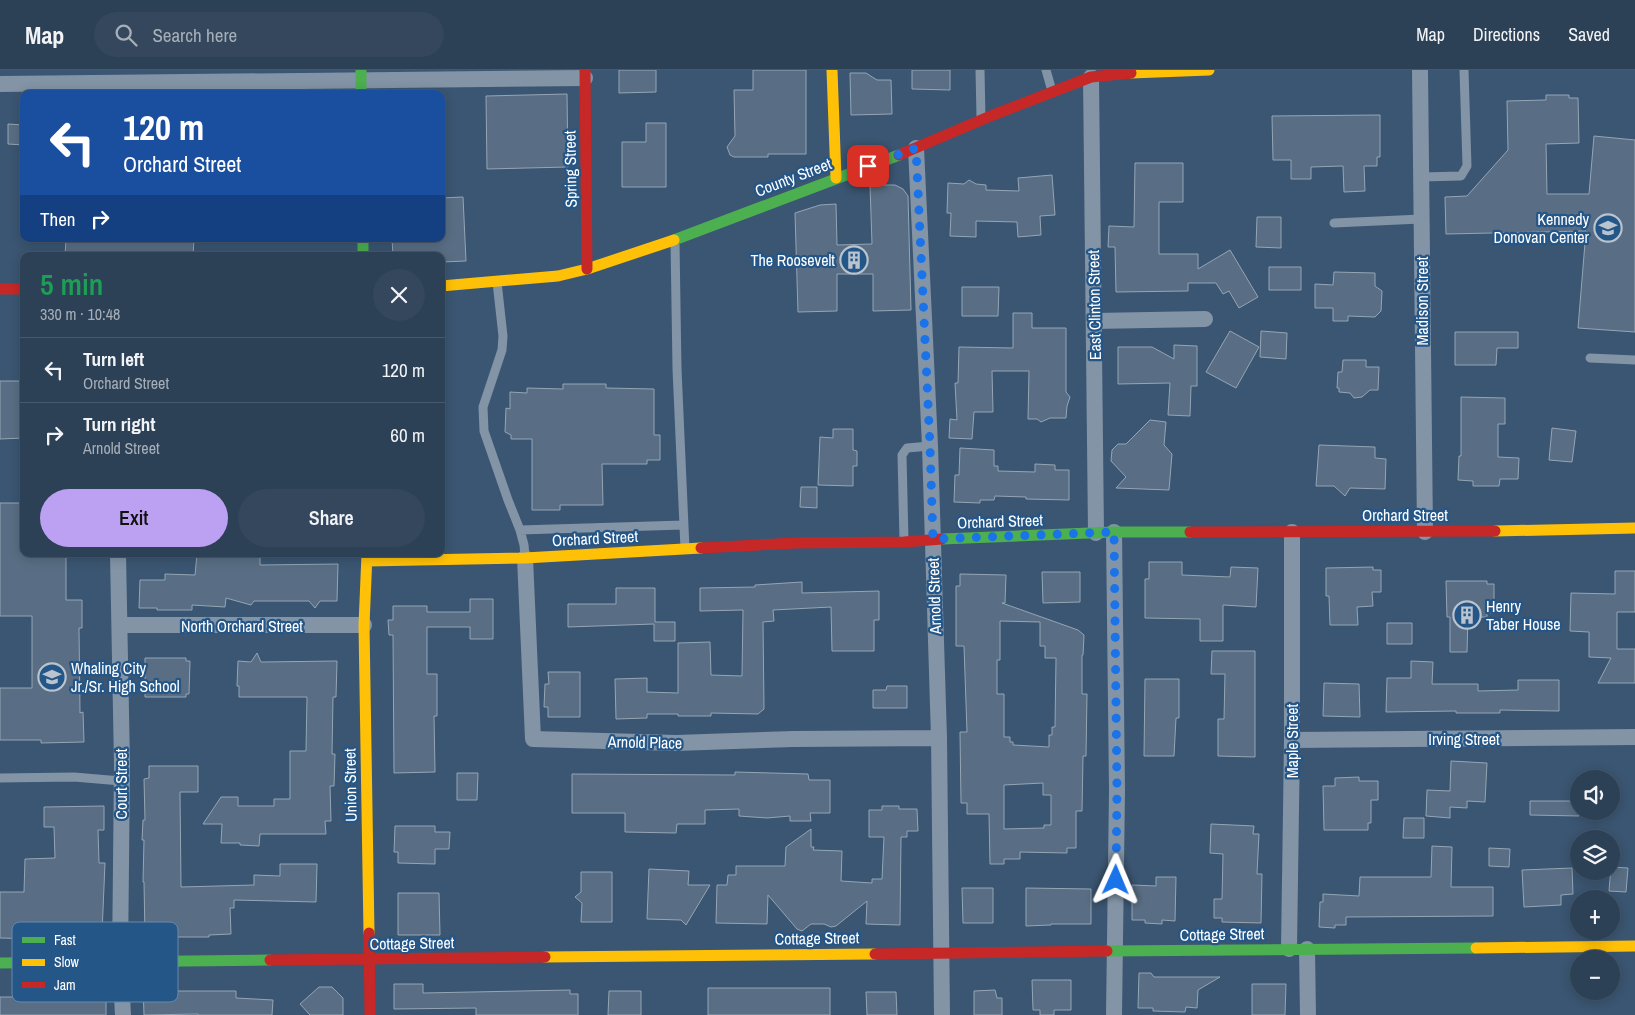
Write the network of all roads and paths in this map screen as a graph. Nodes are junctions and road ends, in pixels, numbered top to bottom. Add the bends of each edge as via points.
1 (832, 70) edge
2 (980, 70) edge
3 (1046, 70) edge
4 (1159, 70) edge
5 (1209, 70) edge
6 (1420, 70) edge
7 (1464, 70) edge
8 (585, 74) edge
9 (1091, 77) junction
10 (361, 81) edge
11 (0, 84) edge
12 (1052, 92) junction
13 (981, 120) junction
14 (916, 148) junction
15 (1421, 177) junction
16 (836, 178) junction
17 (1421, 218) junction
18 (1334, 223) dead end
19 (675, 239) junction
20 (587, 269) junction
21 (497, 282) junction
22 (445, 286) edge
23 (0, 289) edge
24 (20, 289) edge
25 (1205, 319) dead end
26 (1094, 321) junction
27 (1590, 358) dead end
28 (1635, 360) edge
29 (930, 446) junction
30 (684, 525) junction
31 (1635, 528) edge
32 (520, 530) junction
33 (1114, 532) junction
34 (1292, 532) junction
35 (1425, 532) junction
36 (1096, 533) junction
37 (933, 539) junction
38 (904, 542) junction
39 (685, 550) junction
40 (118, 557) edge
41 (367, 558) edge
42 (525, 558) junction
43 (120, 625) junction
44 (364, 625) junction
45 (1635, 737) edge
46 (939, 738) junction
47 (1292, 740) junction
48 (0, 778) edge
49 (121, 781) junction
50 (120, 922) edge
51 (1635, 946) edge
52 (1289, 949) junction
53 (1307, 949) junction
54 (1115, 952) junction
55 (940, 953) junction
56 (369, 960) junction
57 (178, 961) edge
58 (122, 1002) edge
59 (123, 1015) edge
60 (370, 1015) edge
61 (942, 1015) edge
62 (1114, 1015) edge
63 (1308, 1015) edge

1 - 16 main road
2 - 13 lane
3 - 12 lane
4 - 5 main road, County Street
4 - 9 main road, County Street
6 - 15 street, Madison Street
7 - 15 lane via 1467,166 1461,176
8 - 10 street
8 - 20 main road, Spring Street
9 - 12 main road, County Street
9 - 26 street, East Clinton Street
10 - 11 street
12 - 13 main road, County Street
13 - 14 main road, County Street
14 - 16 main road, County Street
14 - 29 street, Arnold Street
15 - 17 street, Madison Street
16 - 19 main road, County Street
17 - 18 lane
17 - 35 street, Madison Street
19 - 20 main road, County Street
19 - 30 lane
20 - 21 main road, County Street via 558,276
21 - 22 main road, County Street
21 - 32 lane via 502,350 483,407 484,431
23 - 24 main road
25 - 26 street
26 - 36 street, East Clinton Street
27 - 28 lane
29 - 37 street, Arnold Street
29 - 38 lane via 907,448 902,455
30 - 32 lane
30 - 39 lane
31 - 35 main road, Orchard Street
32 - 42 lane
33 - 34 main road, Orchard Street
33 - 36 main road, Orchard Street
33 - 54 street
34 - 35 main road, Orchard Street
34 - 47 street, Maple Street
36 - 37 main road, Orchard Street
37 - 38 main road, Orchard Street
37 - 46 street, Arnold Street
38 - 39 main road, Orchard Street via 796,543
39 - 42 main road, Orchard Street
40 - 43 street, Court Street
41 - 42 main road, Orchard Street
41 - 44 main road, Union Street
42 - 46 street, Arnold Place via 533,739 676,743
43 - 44 street, North Orchard Street
43 - 49 street, Court Street
44 - 56 main road, Union Street
45 - 47 street, Irving Street
46 - 55 street, Arnold Street
47 - 52 street, Maple Street
48 - 49 lane via 74,777
49 - 50 street, Court Street
51 - 53 main road, Cottage Street
52 - 53 main road, Cottage Street
52 - 54 main road, Cottage Street
53 - 63 street
54 - 55 main road, Cottage Street
54 - 62 street
55 - 56 main road, Cottage Street
55 - 61 street, Arnold Street
56 - 57 main road, Cottage Street
56 - 60 main road, Union Street
58 - 59 street, Court Street

